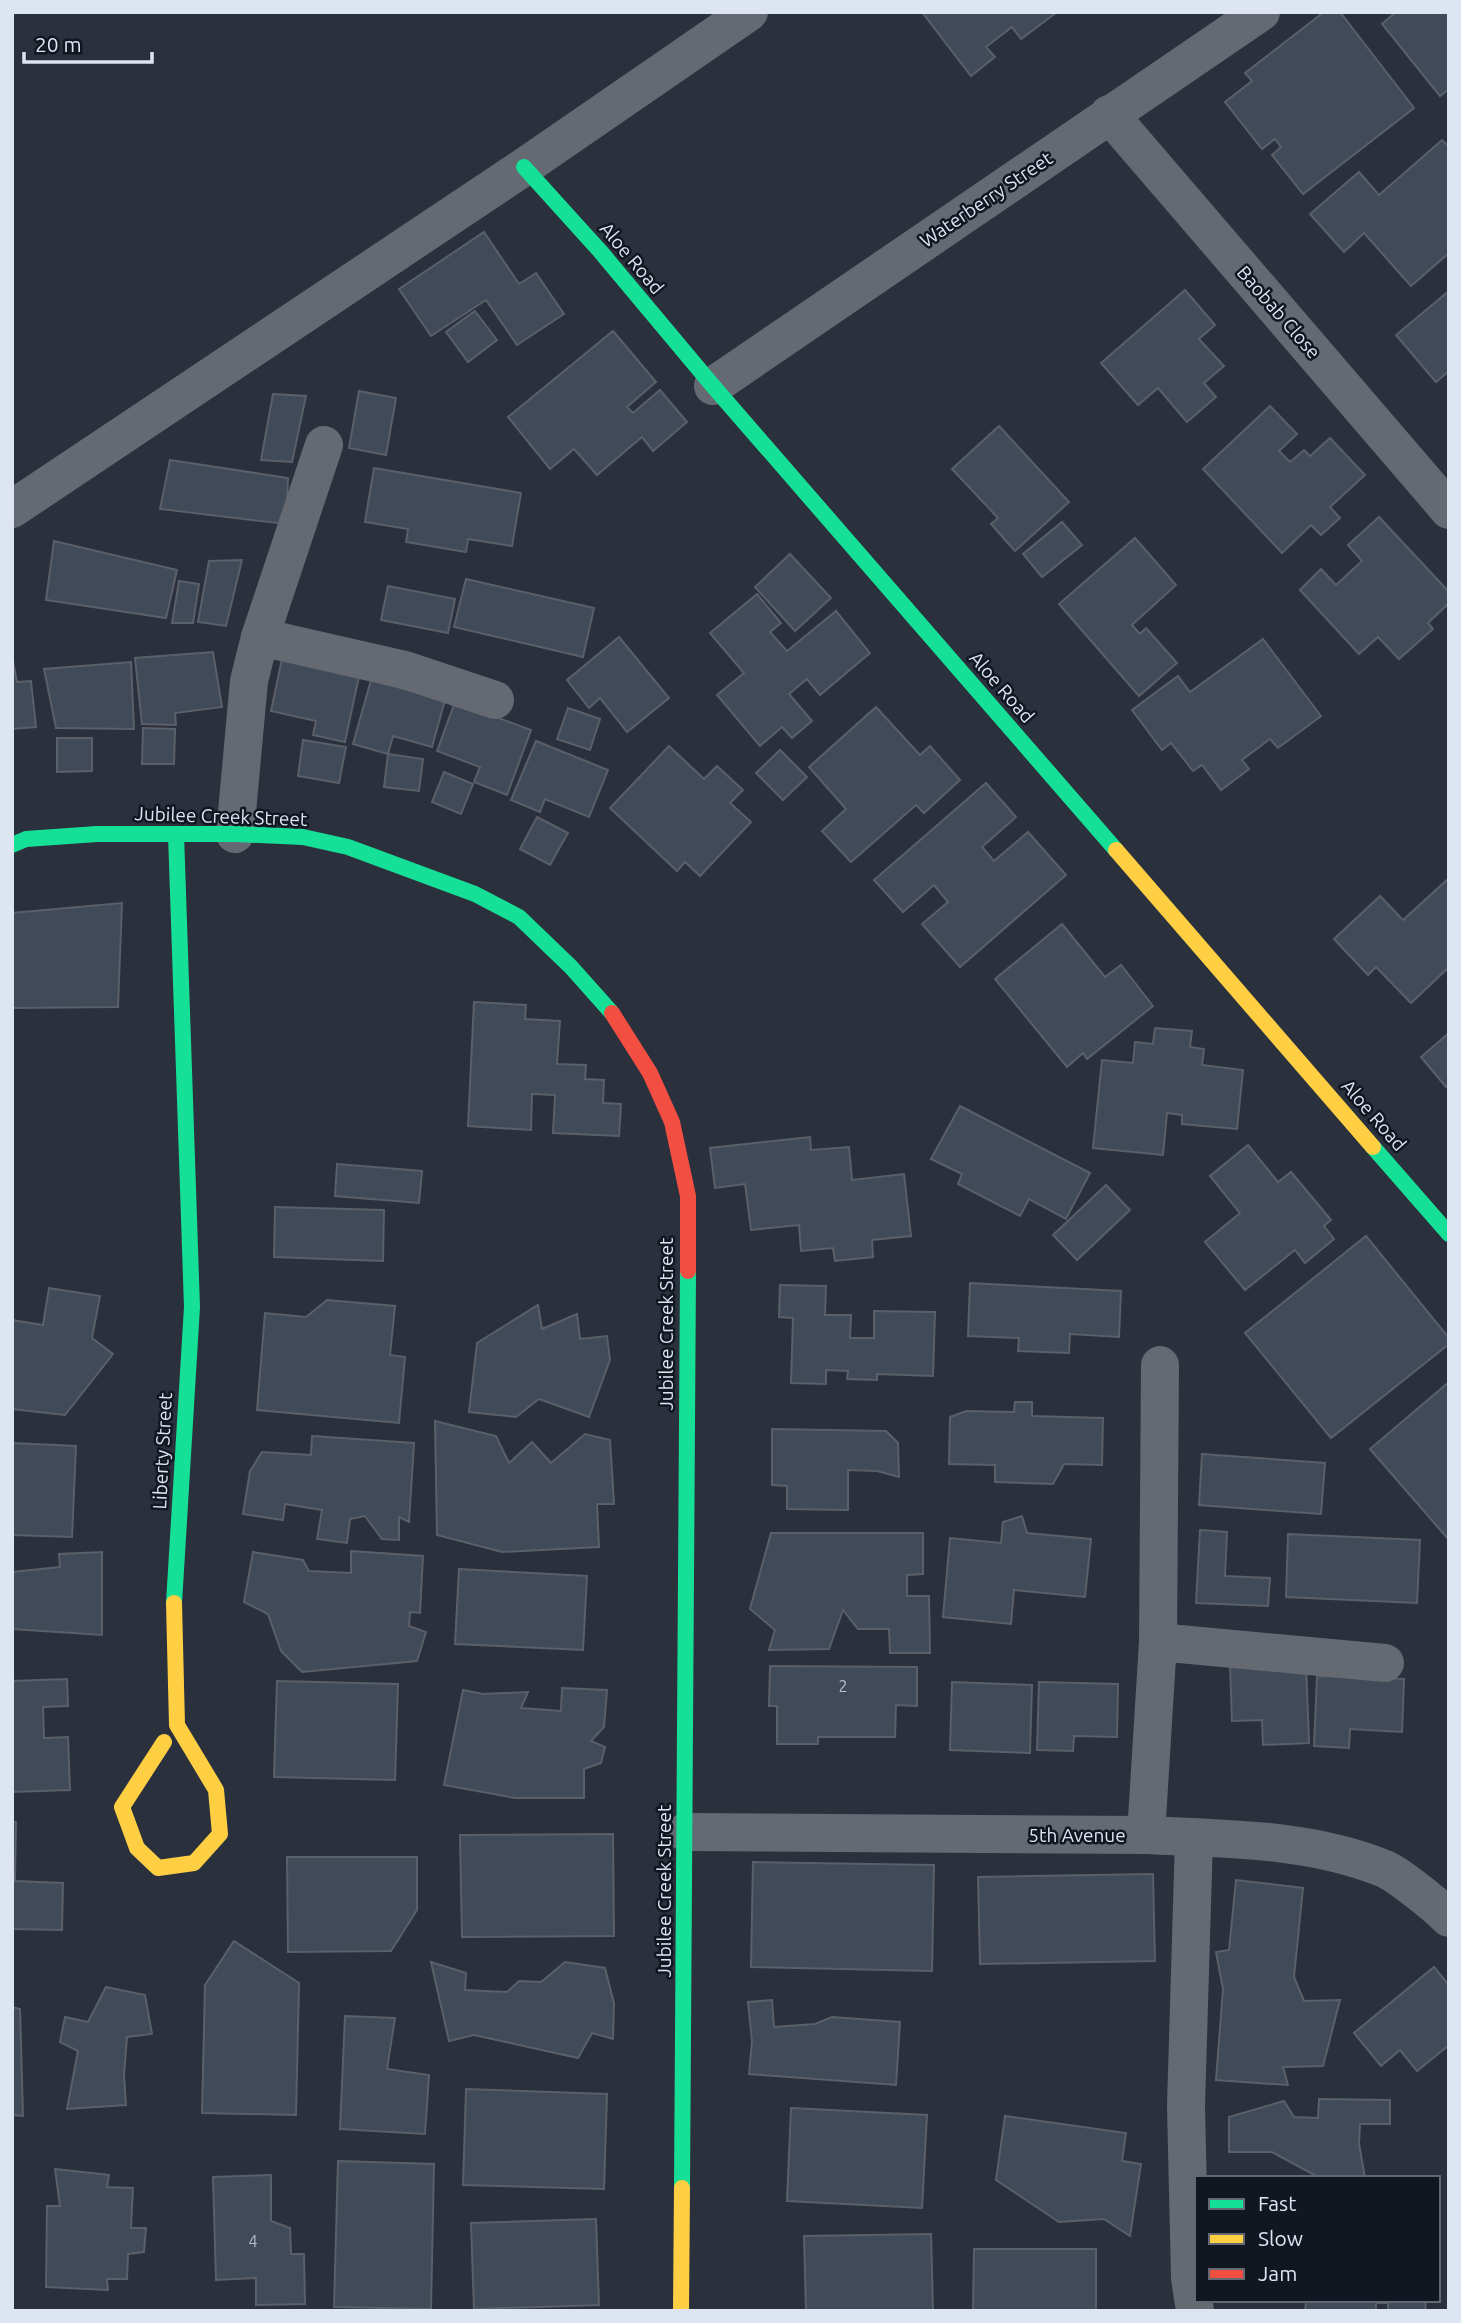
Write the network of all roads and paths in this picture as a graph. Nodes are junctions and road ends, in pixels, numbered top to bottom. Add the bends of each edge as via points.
1 (749, 12) edge
2 (1261, 12) edge
3 (1109, 114) junction
4 (524, 167) junction
5 (713, 386) junction
6 (324, 445) dead end
7 (12, 509) edge
8 (1449, 510) edge
9 (260, 637) junction
10 (495, 699) dead end
11 (176, 834) junction
12 (235, 834) junction
13 (12, 845) edge
14 (1449, 1234) edge
15 (1160, 1364) dead end
16 (1158, 1642) junction
17 (1385, 1662) dead end
18 (164, 1742) dead end
19 (685, 1832) junction
20 (1146, 1835) junction
21 (1194, 1838) junction
22 (1449, 1918) edge
23 (681, 2311) edge
24 (1195, 2311) edge

1 - 4 street
2 - 3 street, Waterberry Street
3 - 5 street, Waterberry Street
3 - 8 street, Baobab Close
4 - 5 street, Aloe Road
4 - 7 street
5 - 14 street, Aloe Road
6 - 9 street
9 - 10 street via 405,670
9 - 12 street via 249,681
11 - 12 street, Jubilee Creek Street
11 - 13 street, Jubilee Creek Street via 97,834 26,839
11 - 18 street, Liberty Street via 192,1307 174,1601 177,1724 216,1790 220,1834 194,1863 158,1868 137,1848 122,1807
12 - 19 street, Jubilee Creek Street via 303,837 348,847 475,894 519,917 615,1016 667,1109 688,1196
15 - 16 street
16 - 17 street
16 - 20 street
19 - 20 street, 5th Avenue
19 - 23 street, Jubilee Creek Street
20 - 21 street, 5th Avenue
21 - 22 street, 5th Avenue via 1315,1847 1387,1870
21 - 24 street via 1186,2106 1190,2278

